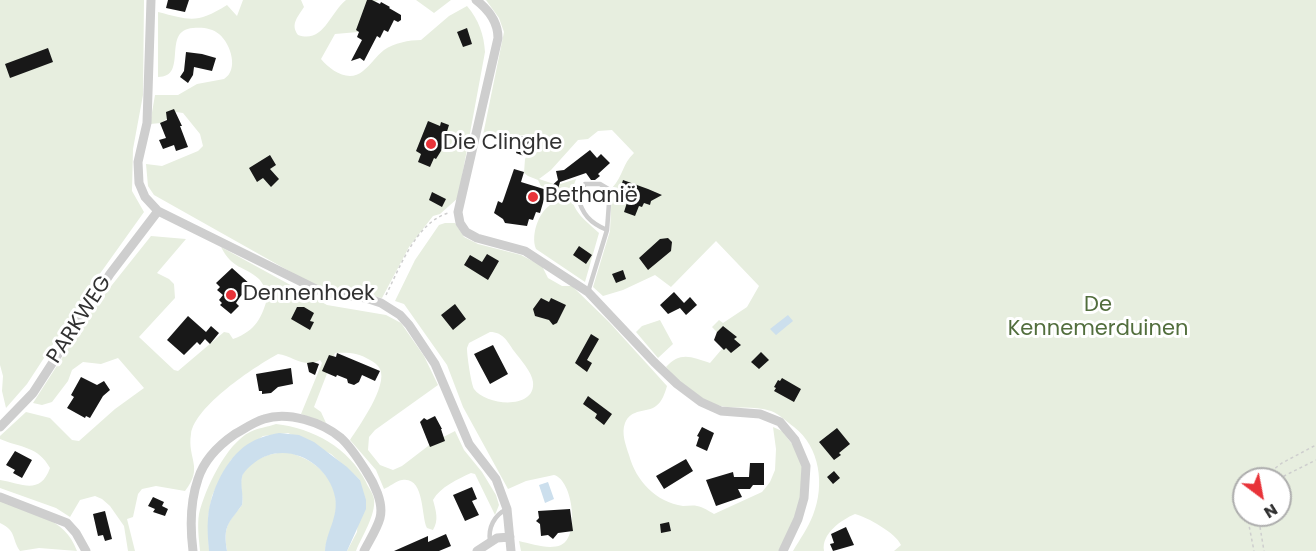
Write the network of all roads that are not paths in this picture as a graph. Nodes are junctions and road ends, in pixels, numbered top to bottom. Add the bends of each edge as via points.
1 (151, 0) edge
2 (476, 0) edge
3 (158, 211) junction
4 (607, 230) junction
5 (588, 292) junction
6 (0, 427) edge
7 (0, 497) edge
8 (507, 509) junction
9 (510, 537) junction
10 (490, 542) junction
11 (86, 551) edge
12 (193, 551) edge
13 (364, 551) edge
14 (477, 551) edge
15 (511, 551) edge
16 (783, 551) edge

1 - 3 street via 147,123 138,162 144,197
2 - 5 street via 496,22 498,38 458,212 460,223 477,238 525,251
3 - 6 street, PARKWEG via 110,274 33,393
3 - 8 street via 322,292 366,298 400,315 435,364 461,428 496,479
4 - 4 lane via 594,224 581,210 578,196 585,184 600,184 610,190
4 - 5 lane
5 - 16 street via 694,398 721,411 750,412 780,422 795,440 806,466 804,498
7 - 11 street via 68,523
8 - 9 street
8 - 10 lane via 498,513 492,524
9 - 10 street
9 - 15 street
10 - 14 street
12 - 13 street via 190,522 203,467 227,440 262,420 282,416 326,429 342,439 360,461 380,506 380,518

